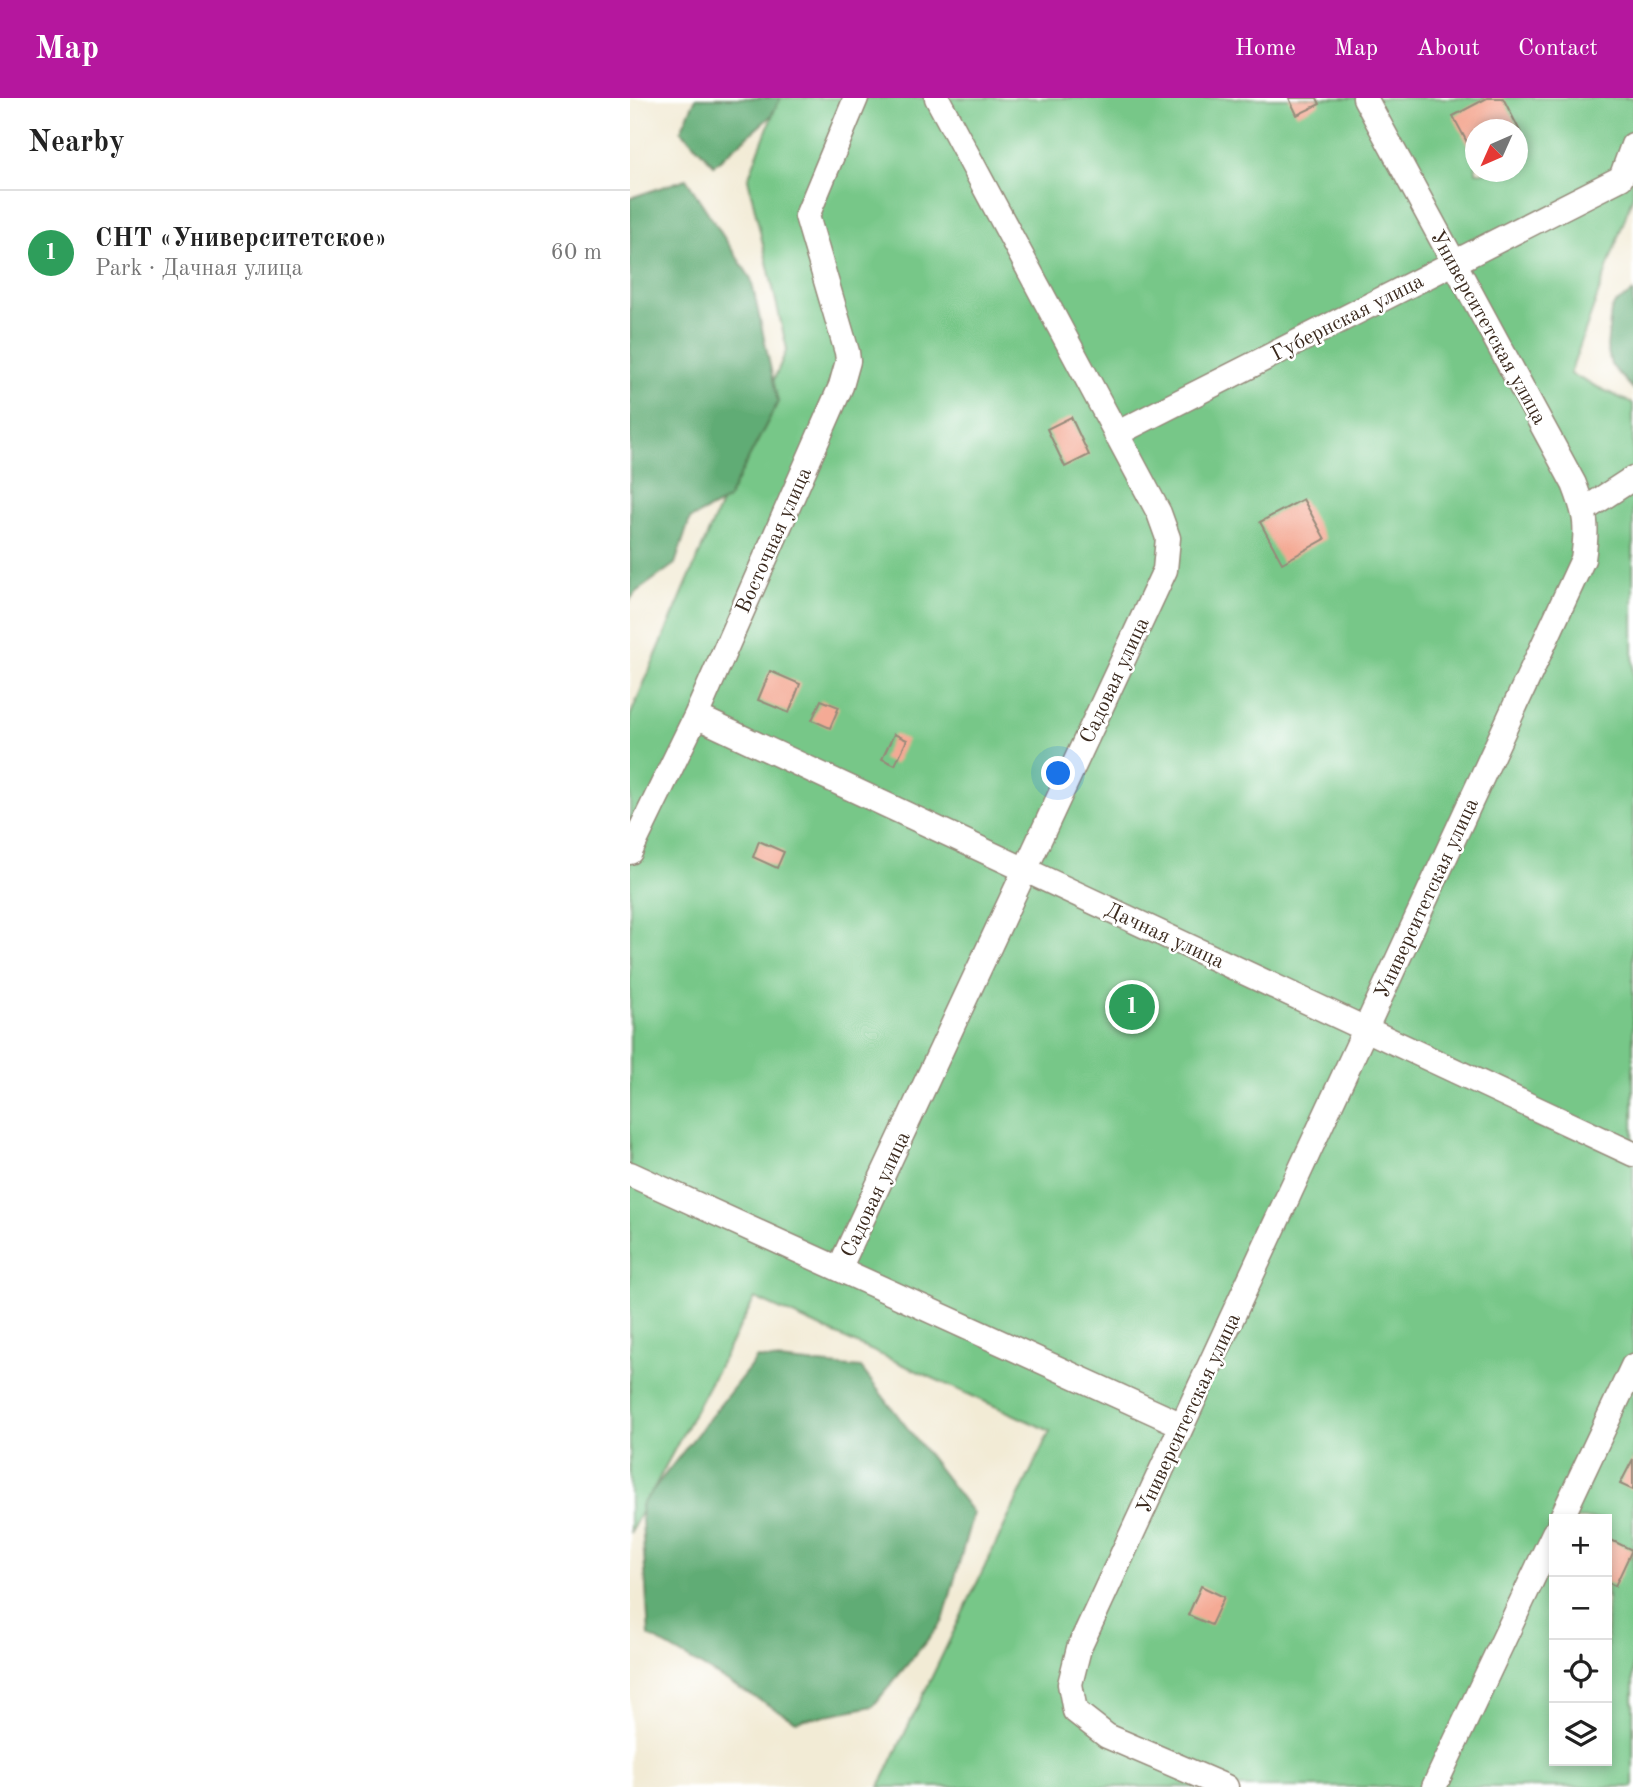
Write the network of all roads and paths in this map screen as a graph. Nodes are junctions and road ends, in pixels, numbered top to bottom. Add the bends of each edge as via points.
1 (856, 98) edge
2 (937, 98) edge
3 (1365, 98) edge
4 (1633, 145) edge
5 (1454, 263) junction
6 (1116, 434) junction
7 (1633, 478) edge
8 (1584, 510) junction
9 (696, 716) junction
10 (630, 852) edge
11 (1025, 870) junction
12 (1366, 1029) junction
13 (1633, 1154) edge
14 (630, 1174) edge
15 (839, 1269) junction
16 (1633, 1366) edge
17 (1182, 1425) junction
18 (1563, 1514) edge
19 (1549, 1544) edge
20 (1226, 1787) edge
21 (1434, 1787) edge

1 - 9 street, Восточная улица via 807,216 848,360 841,386
2 - 6 street, Садовая улица
3 - 5 street, Университетская улица
4 - 5 street, Губернская улица via 1621,178
5 - 6 street, Губернская улица
5 - 8 street, Университетская улица
6 - 11 street, Садовая улица via 1159,513 1168,538 1166,570
7 - 8 street
8 - 12 street, Университетская улица via 1583,559
9 - 10 street, Восточная улица
9 - 11 street, Дачная улица
11 - 12 street, Дачная улица
11 - 15 street, Садовая улица
12 - 13 street, Дачная улица
12 - 17 street, Университетская улица
14 - 15 street
15 - 17 street
16 - 18 street
17 - 20 street, Университетская улица via 1079,1648 1070,1684 1074,1711 1107,1736
19 - 21 street

